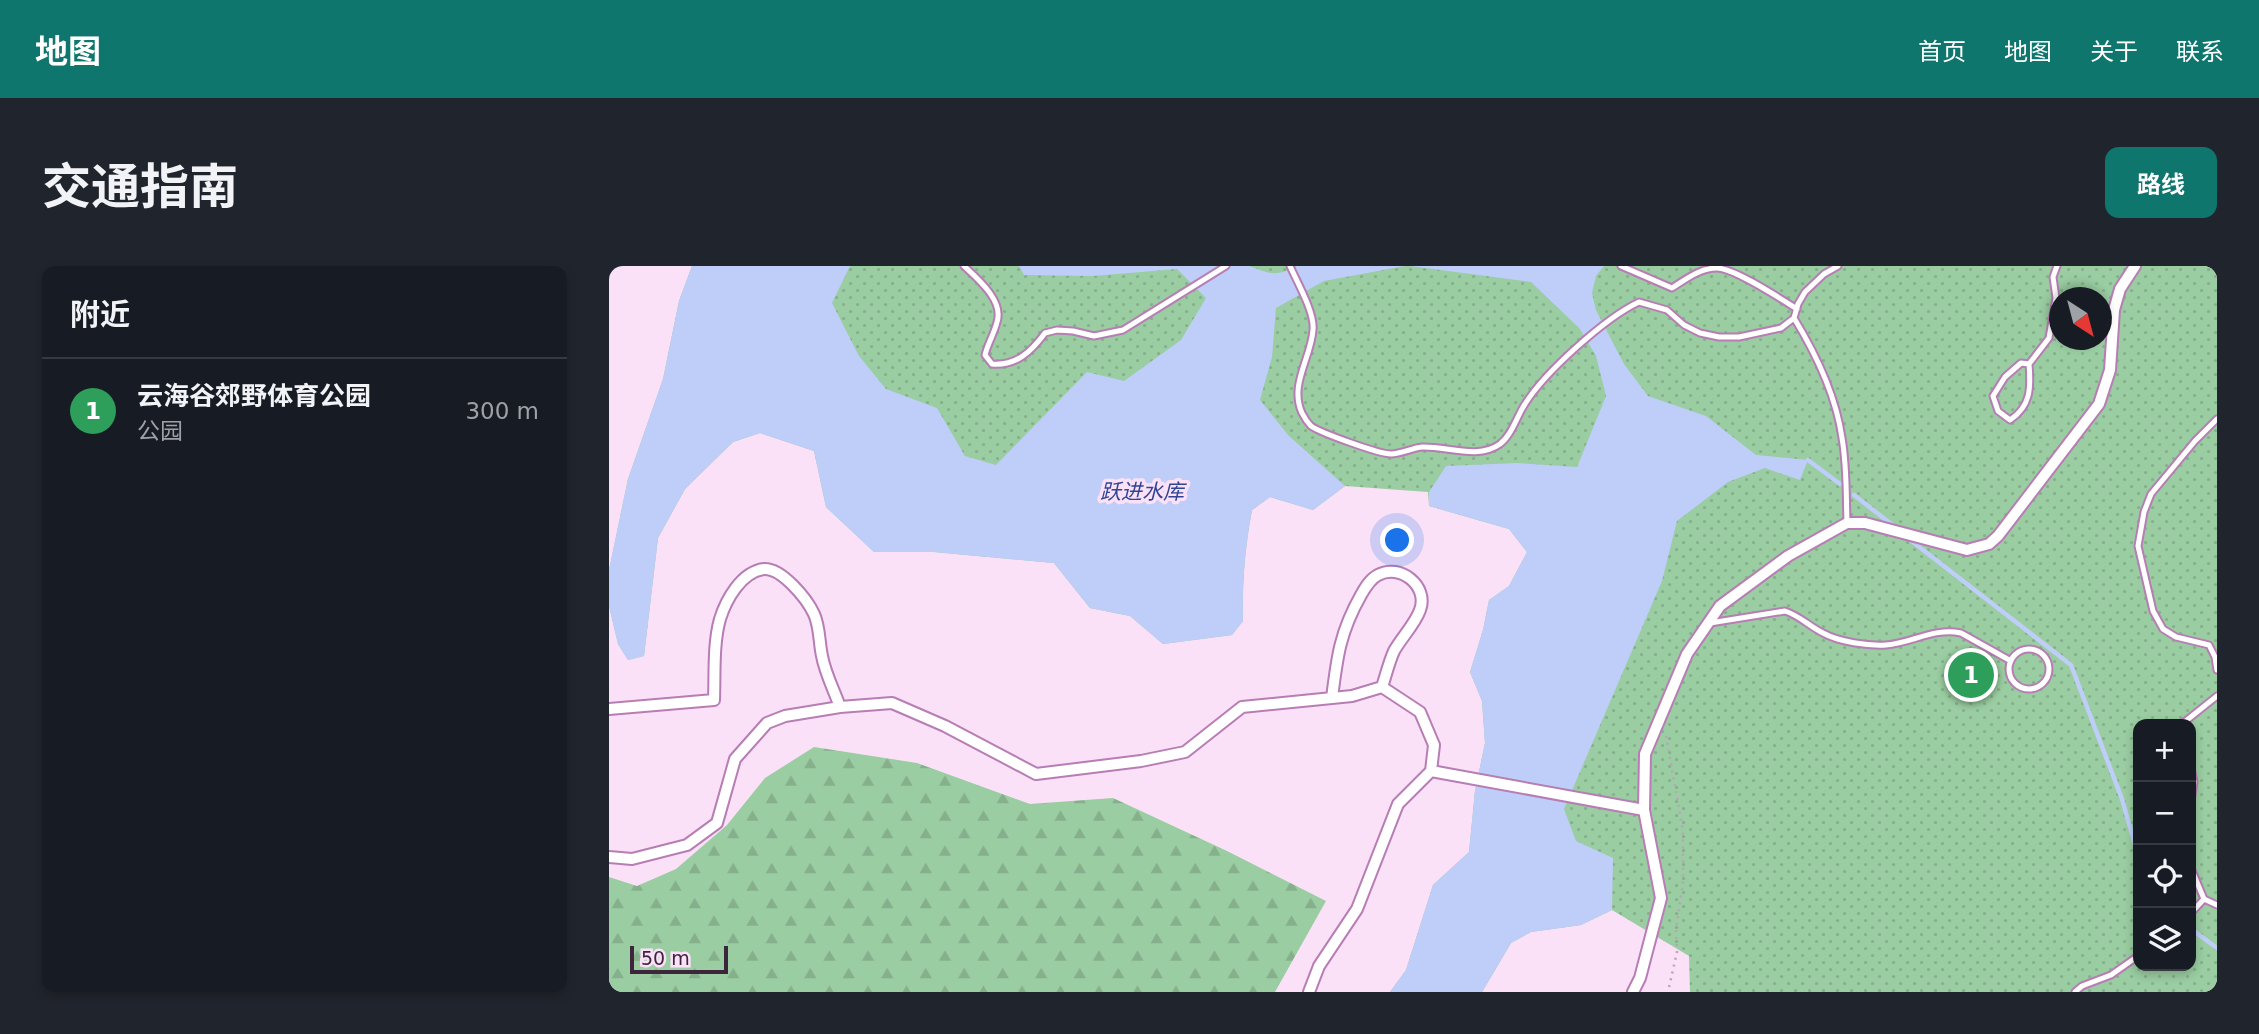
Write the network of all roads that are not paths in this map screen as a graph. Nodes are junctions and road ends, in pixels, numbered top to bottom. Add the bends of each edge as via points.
1 (964, 266) edge
2 (1226, 266) edge
3 (1290, 266) edge
4 (1837, 266) edge
5 (2057, 266) edge
6 (2135, 266) edge
7 (1623, 268) edge
8 (1797, 309) junction
9 (1794, 318) junction
10 (2029, 363) junction
11 (2217, 419) edge
12 (1847, 523) junction
13 (1707, 624) junction
14 (2011, 661) junction
15 (2217, 670) edge
16 (1382, 687) junction
17 (2217, 696) edge
18 (1332, 698) junction
19 (840, 707) junction
20 (609, 709) edge
21 (2188, 719) edge
22 (1431, 771) junction
23 (1644, 810) junction
24 (609, 857) edge
25 (2196, 880) edge
26 (2204, 899) junction
27 (2217, 905) edge
28 (2196, 908) edge
29 (2133, 960) edge
30 (1640, 978) junction
31 (1309, 992) edge
32 (1633, 992) edge
33 (1639, 992) edge
34 (2075, 992) edge

1 - 2 lane via 998,309 985,355 992,364 1001,365 1017,361 1045,333 1057,330 1094,336 1123,330
3 - 9 lane via 1314,327 1298,390 1303,415 1327,434 1390,454 1421,447 1482,452 1500,444 1526,402 1567,356 1639,302 1660,307 1700,333 1720,337 1781,328
4 - 8 lane via 1805,292
5 - 10 lane via 2049,338
6 - 12 street via 2120,289 2114,310 2110,370 2099,404 1998,537 1967,550 1865,523
7 - 8 lane via 1672,288 1695,273 1719,268
8 - 9 lane
9 - 12 lane via 1828,388 1842,435
10 - 10 lane via 2031,385 2023,411 2010,420 1998,411 1993,396 2005,377 2021,363
11 - 15 lane via 2151,494 2139,546 2153,611 2163,629 2209,645
12 - 13 street via 1788,556 1720,606
13 - 14 lane via 1785,611 1834,638 1886,645 1953,632
13 - 23 street via 1687,654 1644,754
14 - 14 lane via 2012,680 2022,688 2035,688 2046,680 2048,662 2039,652 2020,652
16 - 18 street
16 - 18 street via 1393,653 1420,609 1422,593 1413,579 1393,572 1378,574 1367,585 1347,620 1337,652
16 - 22 street via 1420,712 1434,745
17 - 21 lane
18 - 19 street via 1242,707 1185,752 1035,774 892,703
19 - 20 street via 822,659 814,614 793,585 778,572 764,569 747,577 732,594 720,619 714,699
19 - 24 street via 767,723 735,759 717,823 687,845 632,859
22 - 23 street
22 - 31 street via 1398,804 1357,909 1319,966
23 - 30 street via 1661,898
25 - 26 lane
26 - 27 lane
26 - 28 lane
29 - 34 lane
30 - 32 street
30 - 33 street

